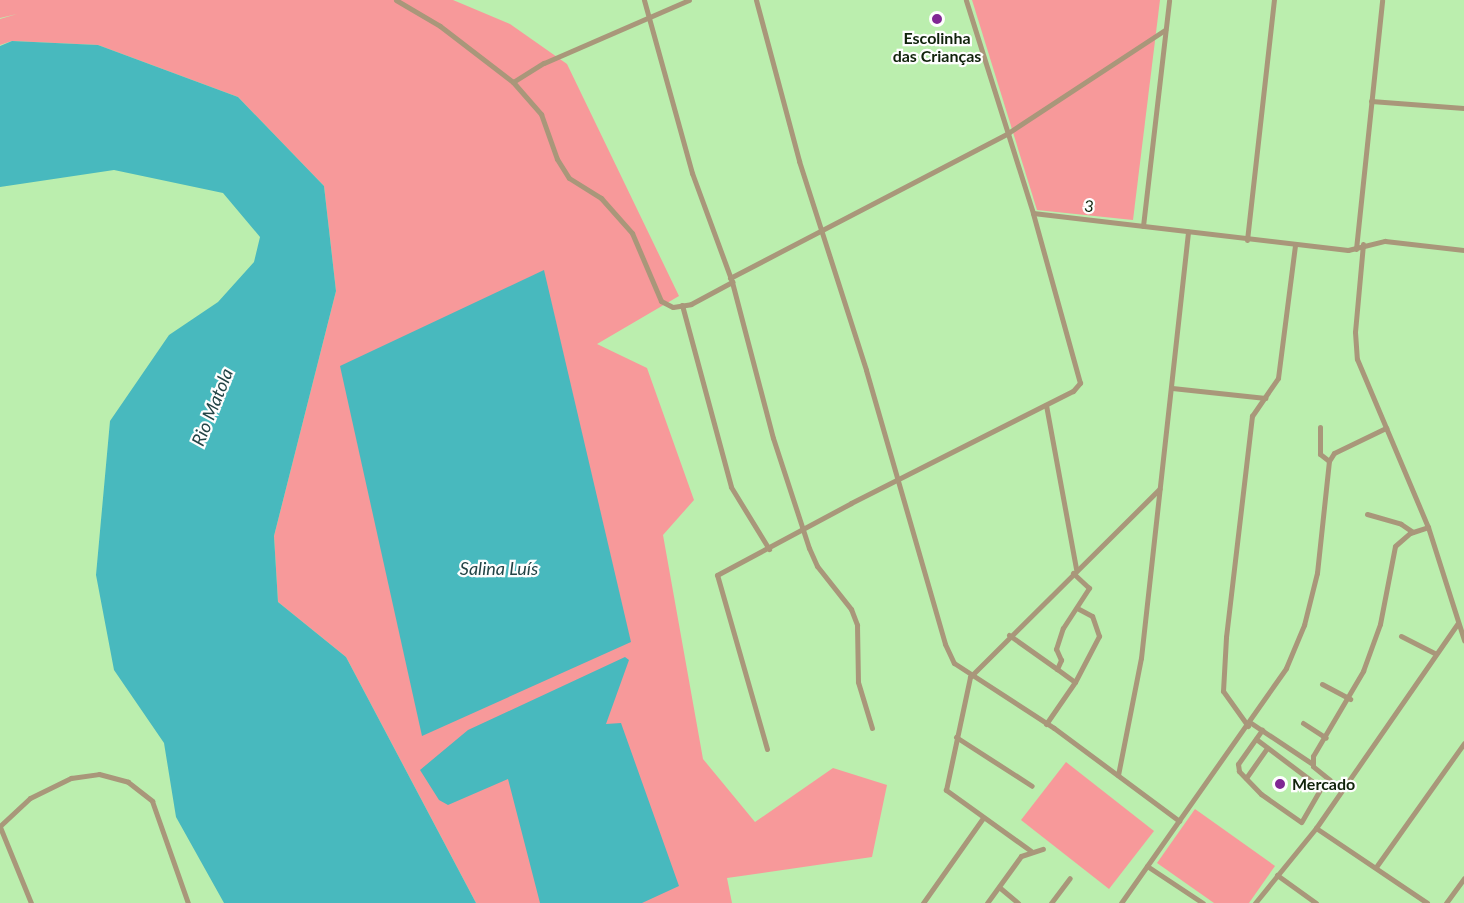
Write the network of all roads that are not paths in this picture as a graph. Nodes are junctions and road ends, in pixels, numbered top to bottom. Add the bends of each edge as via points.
1 (396, 0) edge
2 (644, 0) edge
3 (689, 0) edge
4 (756, 0) edge
5 (966, 0) edge
6 (1169, 0) edge
7 (1274, 0) edge
8 (1382, 0) edge
9 (649, 16) junction
10 (1165, 30) junction
11 (513, 82) junction
12 (1371, 101) junction
13 (1464, 108) edge
14 (1008, 133) junction
15 (1033, 213) junction
16 (1143, 226) junction
17 (822, 230) junction
18 (1188, 232) junction
19 (1247, 240) junction
20 (1363, 244) junction
21 (1295, 245) junction
22 (1356, 249) junction
23 (1464, 250) edge
24 (731, 280) junction
25 (682, 305) junction
26 (1172, 388) junction
27 (1264, 398) junction
28 (1046, 405) junction
29 (1320, 427) dead end
30 (1386, 428) junction
31 (1329, 461) junction
32 (898, 480) junction
33 (1159, 489) junction
34 (1367, 514) dead end
35 (1428, 527) junction
36 (803, 529) junction
37 (1413, 532) junction
38 (769, 549) junction
39 (1075, 571) junction
40 (1077, 608) junction
41 (1458, 623) junction
42 (1009, 635) junction
43 (1401, 636) dead end
44 (1464, 640) edge
45 (1436, 654) junction
46 (1057, 669) junction
47 (970, 677) junction
48 (1075, 682) junction
49 (1322, 684) dead end
50 (1350, 699) junction
51 (1303, 723) dead end
52 (1046, 724) junction
53 (1249, 724) junction
54 (872, 728) dead end
55 (1262, 730) junction
56 (956, 737) junction
57 (1326, 738) junction
58 (1256, 739) junction
59 (1464, 743) edge
60 (767, 749) dead end
61 (1266, 749) junction
62 (1311, 763) junction
63 (1118, 775) junction
64 (1246, 778) junction
65 (1032, 786) dead end
66 (1341, 789) junction
67 (983, 818) junction
68 (1179, 821) junction
69 (0, 826) edge
70 (1316, 828) junction
71 (1043, 849) dead end
72 (1031, 851) junction
73 (1147, 866) junction
74 (1376, 867) junction
75 (1277, 875) junction
76 (1070, 878) dead end
77 (1464, 878) edge
78 (999, 886) junction
79 (31, 903) edge
80 (188, 903) edge
81 (923, 903) edge
82 (987, 903) edge
83 (1018, 903) edge
84 (1051, 903) edge
85 (1121, 903) edge
86 (1203, 903) edge
87 (1255, 903) edge
88 (1316, 903) edge
89 (1426, 903) edge
90 (1446, 903) edge

1 - 11 street via 440,26
2 - 9 street
3 - 9 street
4 - 17 street via 785,112
5 - 14 street
6 - 10 street
7 - 19 street
8 - 12 street
9 - 11 street via 544,63
9 - 24 street via 692,174
10 - 14 street
10 - 16 street
11 - 25 street via 541,114 556,159 569,178 601,198 632,233 661,301 673,307
12 - 13 street
12 - 22 street
14 - 15 street
14 - 17 street
15 - 16 street, 3
15 - 28 street via 1080,383 1072,392
16 - 18 street, 3
17 - 24 street
17 - 32 street
18 - 19 street, 3
18 - 26 street
19 - 21 street, 3
20 - 22 street
20 - 23 street via 1385,241
20 - 30 street via 1355,348
21 - 22 street, 3
21 - 27 street via 1278,378
24 - 25 street
24 - 36 street via 773,438
25 - 38 street via 731,487
26 - 27 street
26 - 33 street
27 - 53 street via 1252,416 1221,683 1232,708
28 - 32 street
28 - 39 street
29 - 31 street via 1320,454
30 - 31 street via 1334,453
30 - 35 street
31 - 53 street via 1317,573 1304,625 1286,668
32 - 36 street
32 - 47 street via 945,644 954,663
33 - 39 street
33 - 63 street via 1141,658
34 - 37 street via 1401,524
35 - 37 street
35 - 41 street
36 - 38 street
36 - 54 street via 817,566 851,609 857,625 856,672
37 - 50 street via 1395,546 1380,624
38 - 60 street via 717,575
39 - 40 street via 1089,588
39 - 42 street
40 - 46 street via 1056,649 1061,660
40 - 48 street via 1092,616 1099,636
41 - 44 street
41 - 45 street
42 - 46 street
42 - 47 street
43 - 45 street
45 - 66 street
46 - 48 street
47 - 52 street
47 - 56 street
48 - 52 street
49 - 50 street
50 - 57 street
51 - 57 street
52 - 63 street
53 - 55 street
53 - 68 street
55 - 58 street
55 - 62 street
56 - 65 street
56 - 67 street via 946,790
57 - 62 street
58 - 61 street
58 - 64 street via 1238,765
59 - 74 street
61 - 64 street
61 - 64 street via 1321,788 1322,793 1301,822
62 - 66 street
63 - 68 street
66 - 70 street
67 - 72 street
67 - 81 street
68 - 73 street
69 - 79 street
69 - 80 street via 30,798 71,778 99,774 128,782 152,801
70 - 74 street
70 - 75 street
71 - 72 street
72 - 78 street via 1021,856
73 - 85 street
73 - 86 street
74 - 89 street
75 - 87 street
75 - 88 street
76 - 84 street
77 - 90 street
78 - 82 street
78 - 83 street

